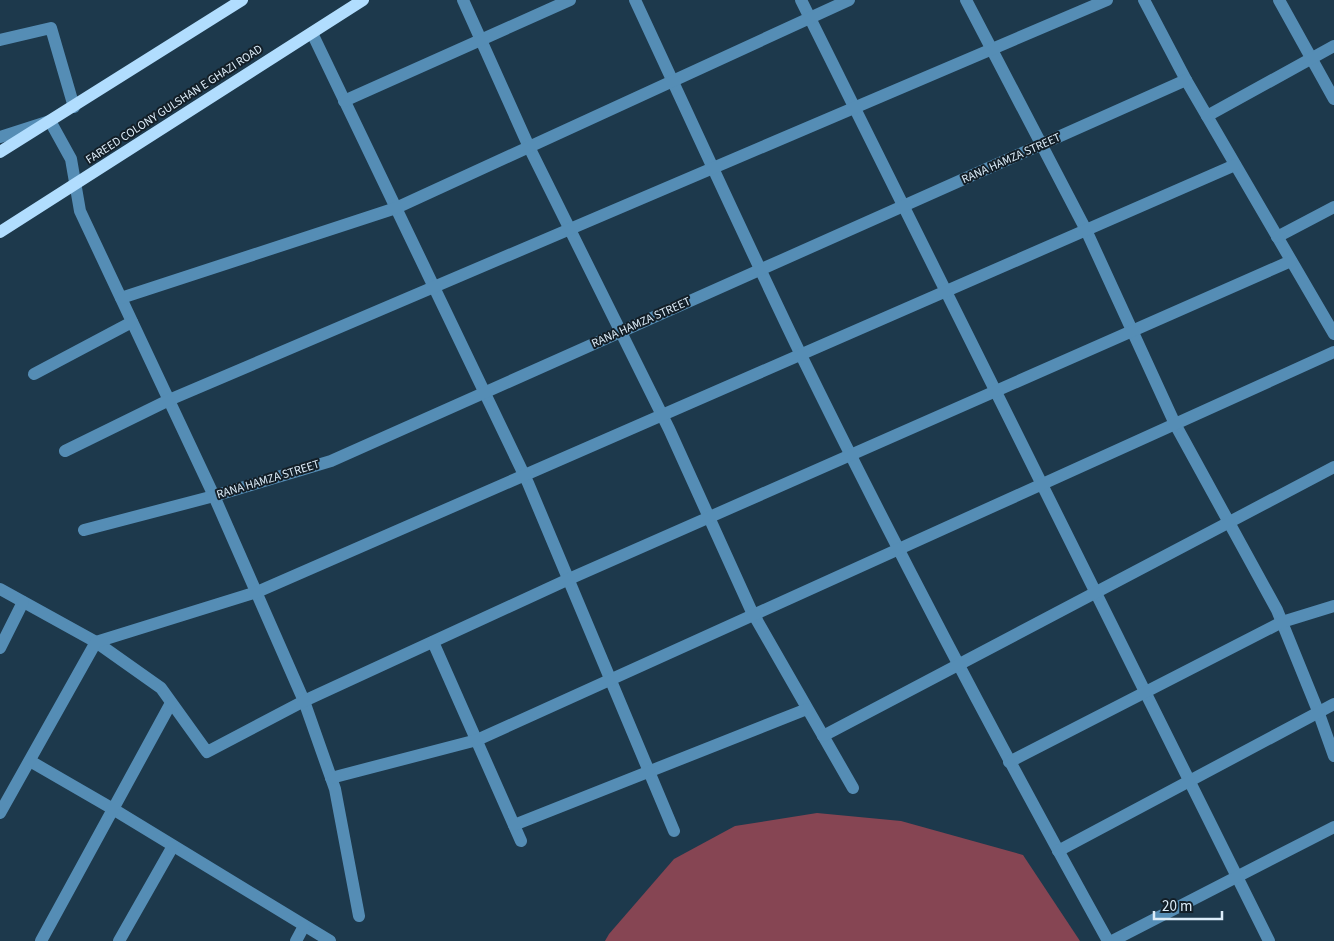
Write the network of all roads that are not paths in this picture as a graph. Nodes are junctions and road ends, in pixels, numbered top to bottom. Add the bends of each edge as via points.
1 (242, 0) edge
2 (363, 0) edge
3 (463, 0) edge
4 (570, 0) edge
5 (635, 0) edge
6 (802, 0) edge
7 (849, 0) edge
8 (966, 0) edge
9 (1106, 0) edge
10 (1144, 0) edge
11 (1279, 0) edge
12 (810, 18) junction
13 (312, 32) junction
14 (0, 40) edge
15 (481, 40) junction
16 (1334, 46) edge
17 (991, 49) junction
18 (1311, 58) junction
19 (1186, 80) junction
20 (673, 81) junction
21 (1334, 99) edge
22 (344, 101) junction
23 (74, 107) junction
24 (855, 107) junction
25 (1206, 116) junction
26 (50, 121) junction
27 (0, 136) edge
28 (1041, 145) junction
29 (529, 147) junction
30 (0, 152) edge
31 (1235, 165) junction
32 (714, 168) junction
33 (76, 183) junction
34 (904, 206) junction
35 (1334, 207) edge
36 (396, 208) junction
37 (570, 229) junction
38 (1086, 230) junction
39 (0, 232) edge
40 (1277, 237) junction
41 (1291, 261) junction
42 (761, 269) junction
43 (434, 287) junction
44 (946, 291) junction
45 (121, 298) junction
46 (132, 322) junction
47 (1132, 331) junction
48 (620, 332) junction
49 (1334, 334) edge
50 (1334, 352) edge
51 (801, 354) junction
52 (34, 374) dead end
53 (996, 391) junction
54 (484, 392) junction
55 (169, 400) junction
56 (662, 415) junction
57 (1175, 424) junction
58 (65, 451) dead end
59 (852, 455) junction
60 (1334, 467) edge
61 (524, 475) junction
62 (1042, 484) junction
63 (214, 496) junction
64 (709, 518) junction
65 (1229, 522) junction
66 (84, 530) dead end
67 (899, 549) junction
68 (569, 579) junction
69 (0, 589) edge
70 (257, 592) junction
71 (1096, 592) junction
72 (23, 602) junction
73 (1334, 606) edge
74 (753, 615) junction
75 (1282, 622) junction
76 (96, 642) junction
77 (433, 642) junction
78 (0, 648) edge
79 (958, 664) junction
80 (611, 680) junction
81 (1145, 692) junction
82 (304, 701) junction
83 (171, 702) junction
84 (1334, 704) edge
85 (807, 709) junction
86 (1318, 711) junction
87 (823, 736) junction
88 (477, 740) junction
89 (1334, 756) edge
90 (30, 761) junction
91 (1009, 762) junction
92 (649, 772) junction
93 (331, 778) junction
94 (1189, 780) junction
95 (852, 788) dead end
96 (4, 797) edge
97 (113, 809) junction
98 (0, 813) edge
99 (514, 825) junction
100 (1334, 827) edge
101 (674, 831) dead end
102 (521, 841) dead end
103 (174, 846) junction
104 (1058, 851) junction
105 (1237, 877) junction
106 (359, 916) dead end
107 (304, 926) junction
108 (41, 941) edge
109 (119, 941) edge
110 (296, 941) edge
111 (330, 941) edge
112 (1108, 941) edge
113 (1112, 941) edge
114 (1269, 941) edge

1 - 23 main road
2 - 13 main road, FAREED COLONY GULSHAN E GHAZI ROAD
3 - 15 street
4 - 15 street
5 - 20 street
6 - 12 street
7 - 12 street
8 - 17 street
9 - 17 street
10 - 19 street
11 - 18 street
12 - 20 street
12 - 24 street
13 - 22 street
13 - 33 main road, FAREED COLONY GULSHAN E GHAZI ROAD
14 - 23 street via 51,28
15 - 22 street
15 - 29 street
16 - 18 street
17 - 24 street
17 - 28 street
18 - 21 street
18 - 25 street
19 - 25 street
19 - 28 street, RANA HAMZA STREET
20 - 29 street
20 - 32 street
22 - 36 street
23 - 26 main road
24 - 32 street
24 - 34 street
25 - 31 street
26 - 27 street
26 - 30 main road
26 - 33 street via 71,159
28 - 34 street, RANA HAMZA STREET
28 - 38 street
29 - 36 street
29 - 37 street
31 - 38 street
31 - 40 street
32 - 37 street
32 - 42 street
33 - 39 main road, FAREED COLONY GULSHAN E GHAZI ROAD
33 - 45 street via 80,211
34 - 42 street, RANA HAMZA STREET
34 - 44 street
35 - 40 street
36 - 43 street
36 - 45 street
37 - 43 street
37 - 48 street
38 - 44 street
38 - 47 street
40 - 41 street
41 - 47 street
41 - 49 street
42 - 48 street, RANA HAMZA STREET
42 - 51 street
43 - 54 street
43 - 55 street
44 - 51 street
44 - 53 street
45 - 46 street
46 - 52 street
46 - 55 street
47 - 53 street
47 - 57 street
48 - 54 street, RANA HAMZA STREET
48 - 56 street
50 - 57 street
51 - 56 street
51 - 59 street
53 - 59 street
53 - 62 street
54 - 61 street
54 - 63 street, RANA HAMZA STREET via 330,460
55 - 58 street
55 - 63 street
56 - 61 street
56 - 64 street
57 - 62 street
57 - 65 street
59 - 64 street
59 - 67 street
60 - 65 street
61 - 68 street
61 - 70 street
62 - 67 street
62 - 71 street
63 - 66 street, RANA HAMZA STREET
63 - 70 street
64 - 68 street
64 - 74 street
65 - 71 street
65 - 75 street
67 - 74 street
67 - 79 street
68 - 77 street
68 - 80 street
69 - 72 street
70 - 76 street
70 - 82 street
71 - 79 street
71 - 81 street
72 - 76 street
72 - 78 street
73 - 75 street
74 - 80 street
74 - 85 street
75 - 81 street
75 - 86 street
76 - 83 street via 161,688
76 - 90 street
77 - 82 street
77 - 88 street
79 - 87 street
79 - 91 street
80 - 88 street
80 - 92 street
81 - 91 street
81 - 94 street
82 - 83 street via 207,752
82 - 93 street
83 - 97 street
84 - 86 street
85 - 87 street
85 - 92 street
86 - 89 street
86 - 94 street
87 - 95 street
88 - 93 street
88 - 99 street
90 - 96 street
90 - 97 street
91 - 104 street
92 - 99 street
92 - 101 street
93 - 106 street
94 - 104 street
94 - 105 street
96 - 98 street
97 - 103 street
97 - 108 street
99 - 102 street
100 - 105 street
103 - 107 street
103 - 109 street
104 - 112 street
105 - 113 street
105 - 114 street
107 - 110 street
107 - 111 street

